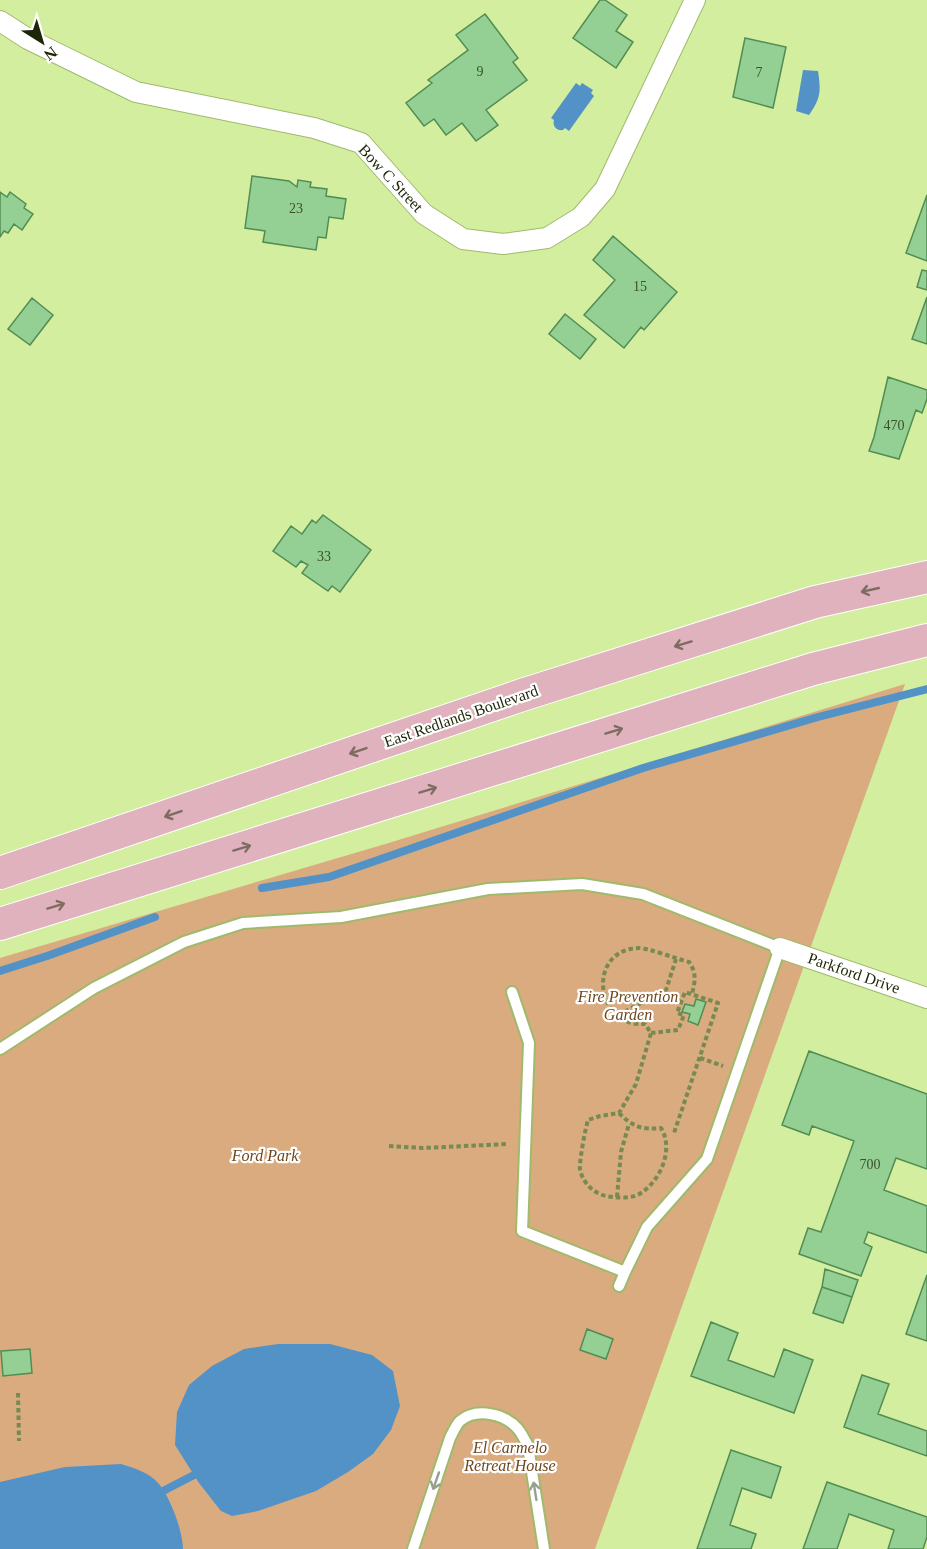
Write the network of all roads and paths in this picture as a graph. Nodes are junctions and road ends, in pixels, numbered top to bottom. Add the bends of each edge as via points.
1 (695, 0) edge
2 (0, 21) edge
3 (927, 577) edge
4 (927, 640) edge
5 (0, 873) edge
6 (0, 924) edge
7 (780, 948) junction
8 (676, 958) junction
9 (512, 992) dead end
10 (692, 994) junction
11 (927, 998) edge
12 (618, 1015) junction
13 (651, 1033) junction
14 (0, 1049) edge
15 (619, 1113) junction
16 (629, 1124) junction
17 (674, 1133) dead end
18 (525, 1143) junction
19 (389, 1146) dead end
20 (617, 1197) junction
21 (625, 1272) junction
22 (620, 1286) dead end
23 (18, 1393) dead end
24 (19, 1441) dead end
25 (413, 1549) edge
26 (544, 1549) edge

1 - 2 street, Bow C Street via 605,189 581,217 547,238 503,244 463,239 424,214 362,143 314,128 136,92
3 -> 5 main road, East Redlands Boulevard via 815,602 522,694
6 -> 4 main road via 813,669
7 - 11 street, Parkford Drive
7 - 14 lane via 643,894 582,884 488,889 340,917 243,923 184,942 94,988
7 - 21 lane via 707,1159 647,1227
8 - 10 path via 694,969
8 - 12 path via 666,990
8 - 12 path via 640,948 612,958 605,968 602,987 610,1008
9 - 18 lane via 529,1043
10 - 13 path via 685,992 677,1013 684,1015 678,1030
10 - 17 path via 718,1003
12 - 13 path via 632,1024 645,1024
13 - 15 path via 636,1084
15 - 16 path
15 - 20 path via 588,1120 580,1168 585,1182 599,1194
16 - 20 path via 621,1152
16 - 20 path via 661,1128 667,1144 665,1157 660,1171 640,1194
18 - 19 path
18 - 21 lane via 522,1231
21 - 22 lane
23 - 24 path
26 -> 25 lane via 528,1446 511,1422 486,1413 459,1422 450,1438

